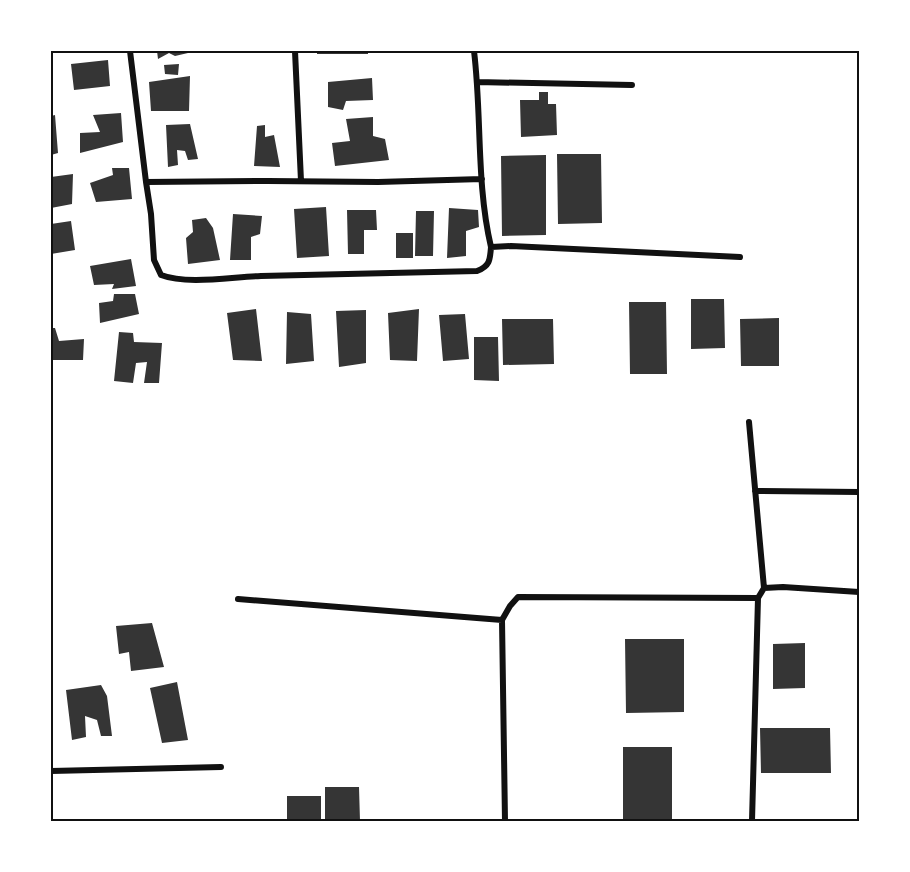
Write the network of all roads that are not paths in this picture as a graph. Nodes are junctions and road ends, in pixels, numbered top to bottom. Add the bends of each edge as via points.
1 (130, 51) edge
2 (295, 51) edge
3 (474, 51) edge
4 (477, 82) junction
5 (632, 85) dead end
6 (482, 178) junction
7 (301, 181) junction
8 (146, 182) junction
9 (491, 247) junction
10 (740, 257) dead end
11 (749, 422) dead end
12 (755, 491) junction
13 (859, 492) edge
14 (764, 588) junction
15 (859, 592) edge
16 (758, 598) junction
17 (238, 599) dead end
18 (502, 620) junction
19 (221, 766) dead end
20 (51, 771) edge
21 (505, 821) edge
22 (752, 821) edge

1 - 8 street
2 - 7 street
3 - 4 street
4 - 5 street
4 - 6 street
6 - 7 street
6 - 9 street
7 - 8 street
8 - 9 street via 154,260 160,275 172,279 477,271 490,260
9 - 10 street
11 - 12 street
12 - 13 street
12 - 14 street
14 - 15 street
14 - 16 street
16 - 18 street via 518,597
16 - 22 street
17 - 18 street
18 - 21 street
19 - 20 street

